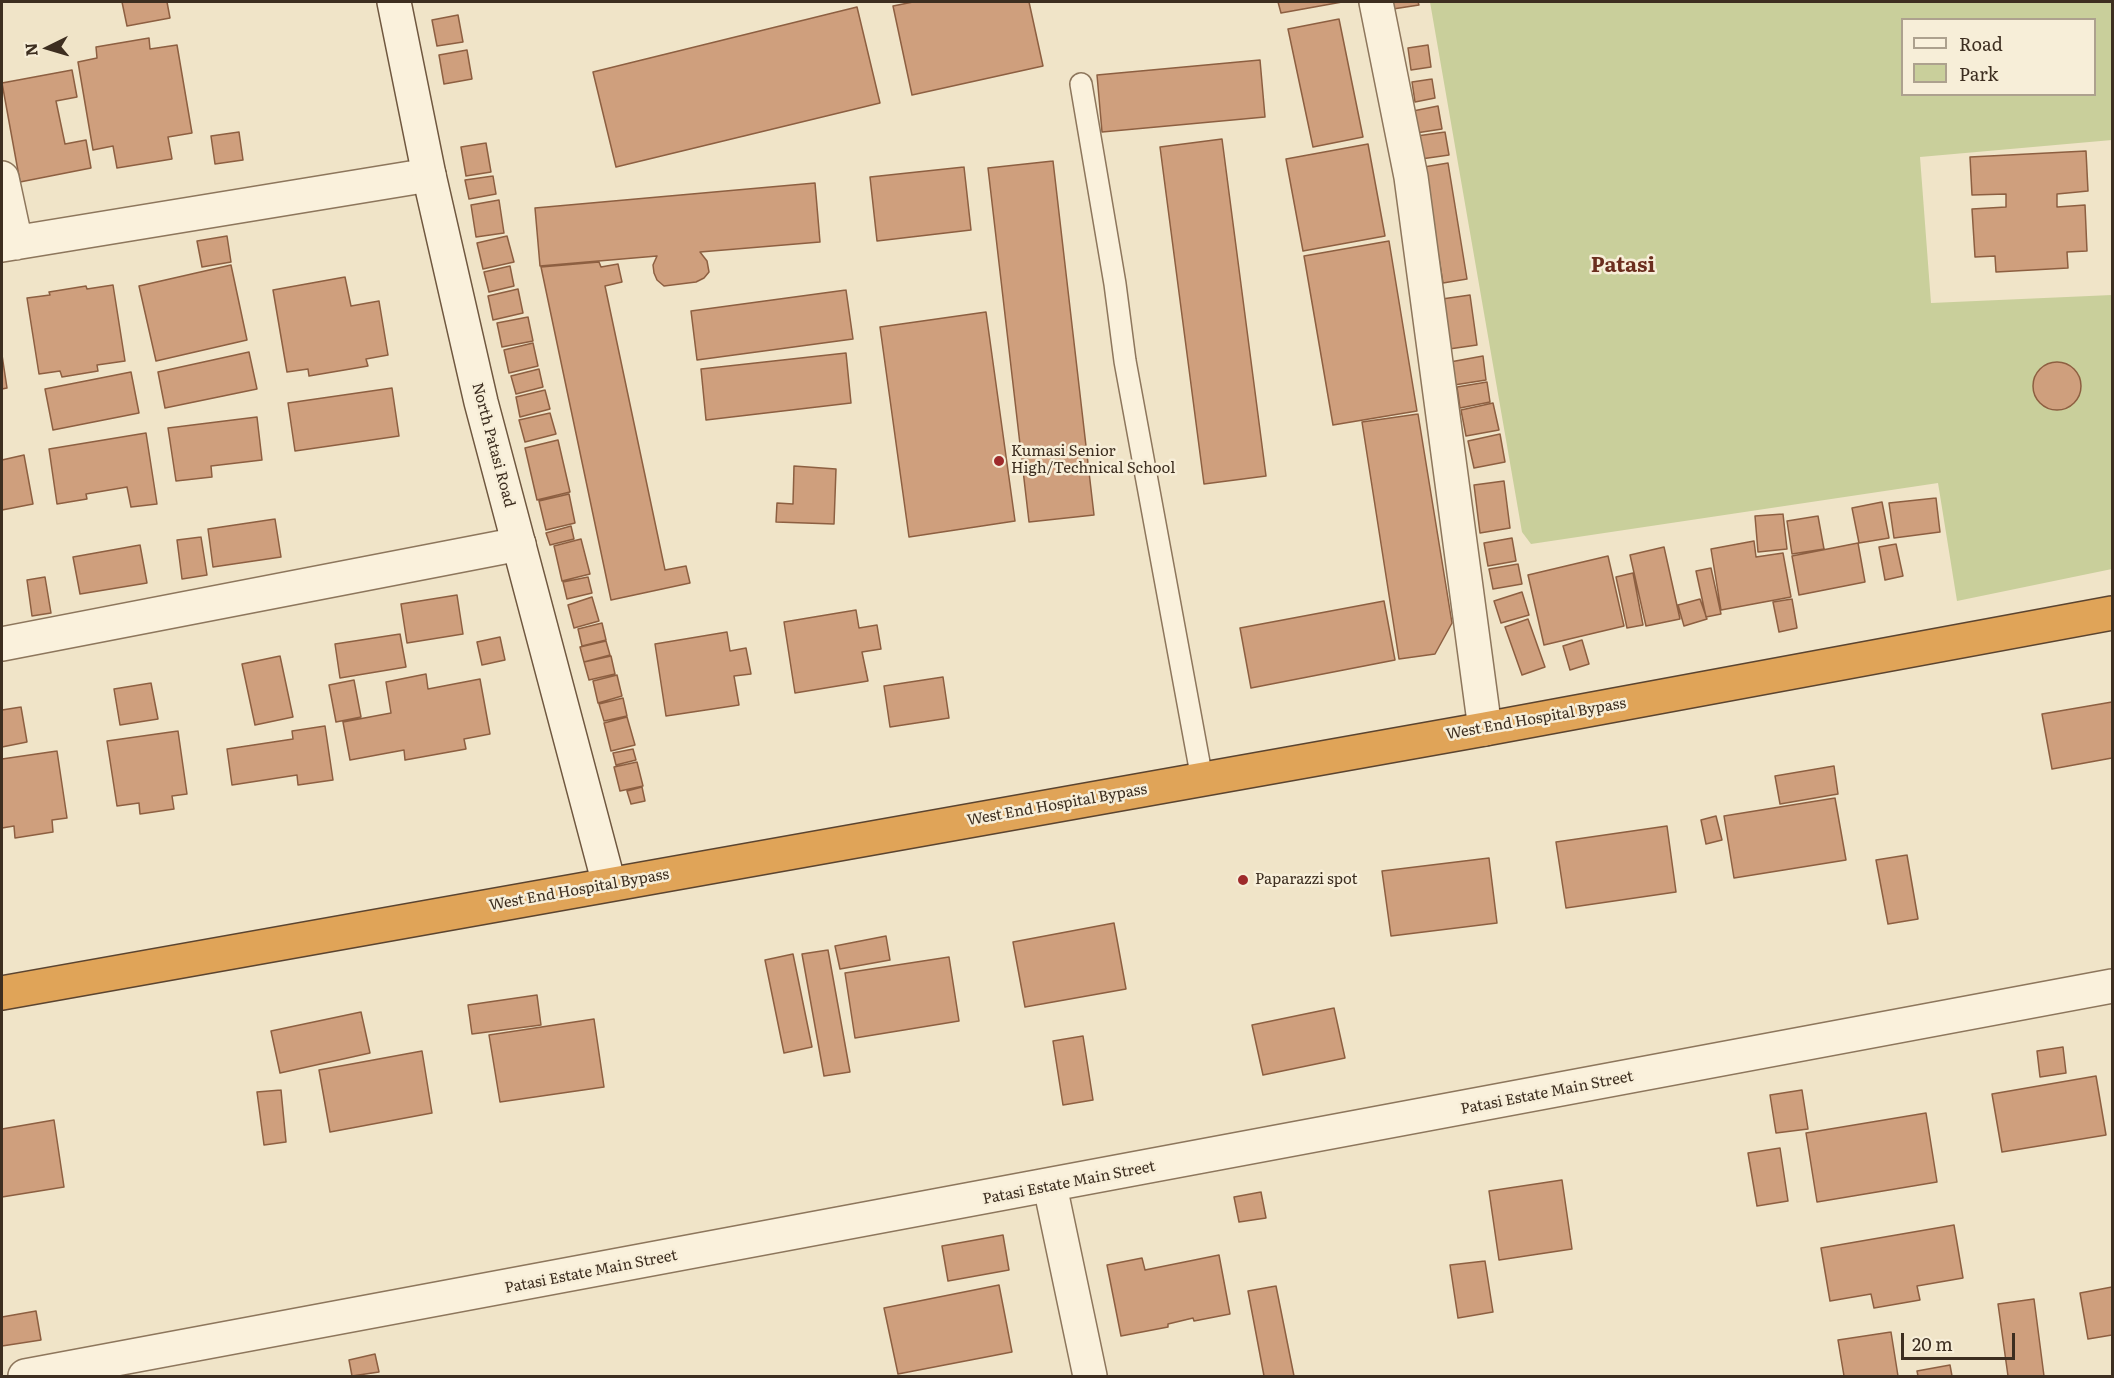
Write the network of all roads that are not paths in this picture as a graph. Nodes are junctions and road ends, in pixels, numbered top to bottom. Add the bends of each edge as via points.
1 (394, 2) edge
2 (1376, 2) edge
3 (1081, 84) dead end
4 (429, 175) junction
5 (2, 178) edge
6 (9, 244) edge
7 (519, 544) junction
8 (2112, 613) edge
9 (2, 644) edge
10 (1485, 729) junction
11 (1202, 779) junction
12 (609, 884) junction
13 (2112, 986) edge
14 (2, 993) edge
15 (1050, 1186) junction
16 (93, 1371) edge
17 (25, 1377) edge
18 (1090, 1377) edge

1 - 4 street, North Patasi Road
2 - 10 street via 1411,177
3 - 11 lane via 1125,361
4 - 6 street
4 - 7 street, North Patasi Road via 481,402
5 - 6 street
7 - 9 street
7 - 12 street, North Patasi Road
8 - 10 highway, West End Hospital Bypass
10 - 11 highway, West End Hospital Bypass
11 - 12 highway, West End Hospital Bypass
12 - 14 highway, West End Hospital Bypass
13 - 15 street, Patasi Estate Main Street
15 - 16 street, Patasi Estate Main Street
15 - 18 street
16 - 17 street, Patasi Estate Main Street

